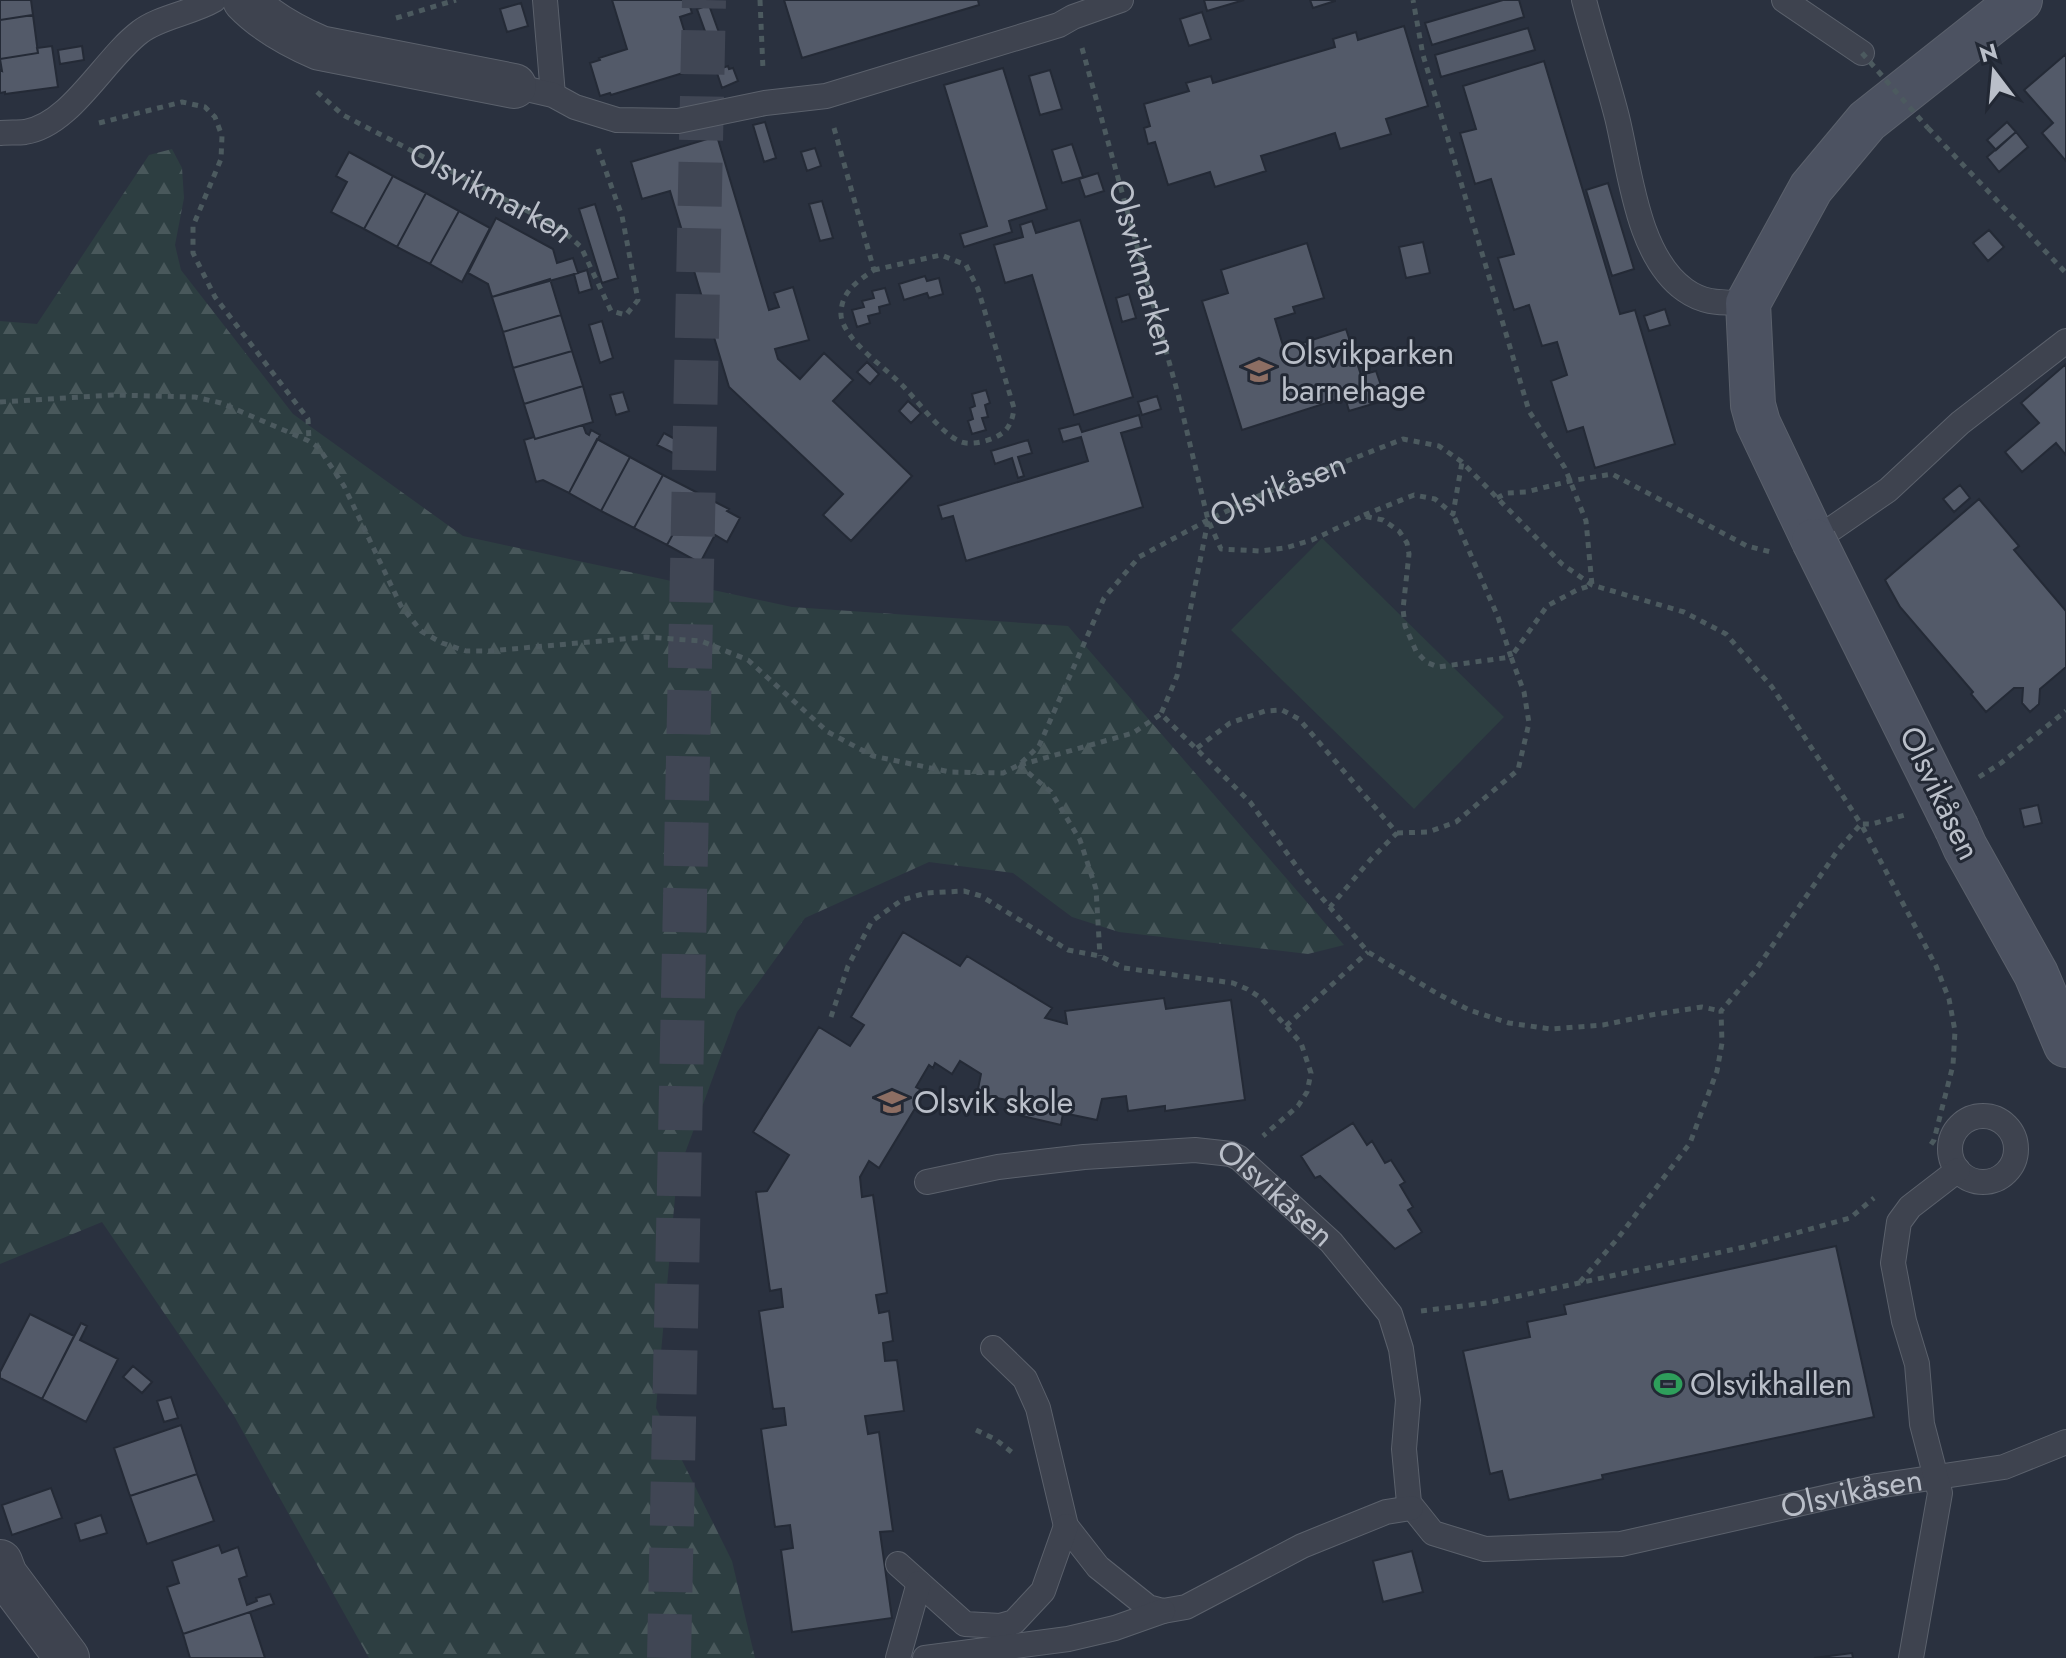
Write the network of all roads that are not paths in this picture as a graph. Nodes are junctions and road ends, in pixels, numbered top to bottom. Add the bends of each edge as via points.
1 (214, 0) edge
2 (245, 0) edge
3 (545, 0) edge
4 (1121, 0) edge
5 (1584, 0) edge
6 (1784, 0) edge
7 (2020, 0) edge
8 (1071, 8) edge
9 (1862, 53) road end
10 (533, 91) junction
11 (0, 133) edge
12 (1748, 303) junction
13 (2066, 341) edge
14 (1814, 541) junction
15 (2066, 1045) edge
16 (1958, 1170) dead end
17 (927, 1182) dead end
18 (993, 1348) dead end
19 (2066, 1442) edge
20 (1936, 1477) junction
21 (1411, 1508) junction
22 (1066, 1526) junction
23 (0, 1562) edge
24 (898, 1564) dead end
25 (919, 1583) junction
26 (1163, 1611) junction
27 (67, 1658) edge
28 (898, 1658) edge
29 (925, 1658) edge
30 (1911, 1658) edge

1 - 11 lane via 144,28 67,111 28,132
2 - 10 street via 260,15 320,48
3 - 10 lane
4 - 8 lane
5 - 12 lane via 1650,246 1684,290 1707,302
6 - 9 lane
7 - 12 street via 1867,121 1811,188
8 - 10 lane via 1059,25 826,96 678,121 617,120
12 - 14 street, Olsvikåsen via 1753,405
13 - 14 lane via 1960,423 1888,490
14 - 15 street, Olsvikåsen, bridge via 1965,847 2036,974
16 - 20 lane via 1899,1222 1893,1263
17 - 21 lane, Olsvikåsen via 1084,1157 1195,1150 1239,1158 1331,1242 1390,1314 1408,1400 1404,1449
18 - 22 lane via 1025,1379 1038,1408
19 - 20 lane, Olsvikåsen via 2004,1467
20 - 21 lane, Olsvikåsen via 1621,1544 1485,1549 1433,1533
20 - 30 lane via 1940,1493
21 - 26 lane via 1386,1512 1302,1546 1186,1607
22 - 25 lane via 1043,1591 1014,1622 965,1624
22 - 26 lane via 1098,1567 1148,1607
23 - 27 street
24 - 25 lane
25 - 28 lane
26 - 29 lane via 1068,1639

